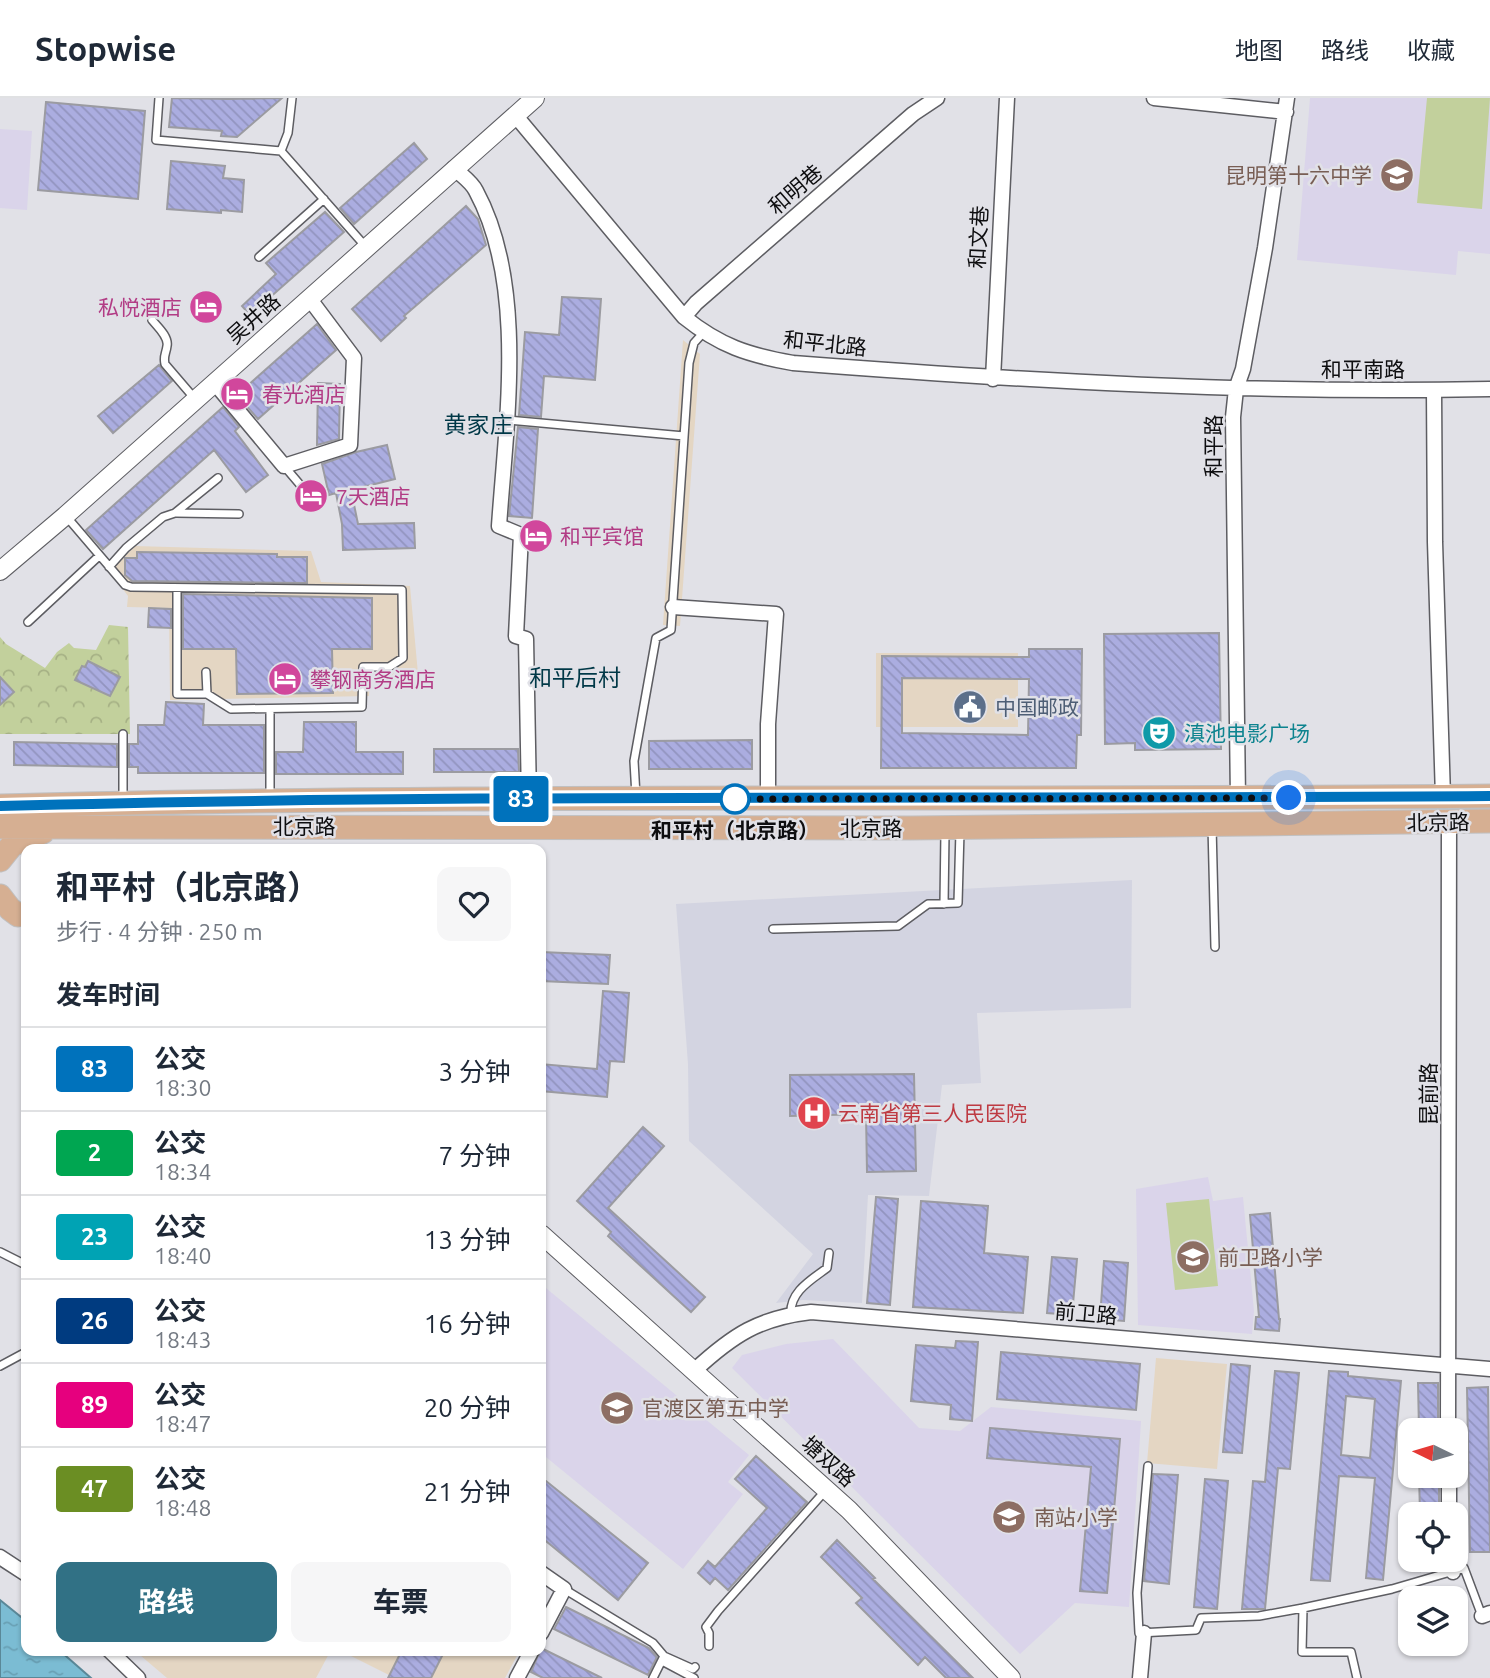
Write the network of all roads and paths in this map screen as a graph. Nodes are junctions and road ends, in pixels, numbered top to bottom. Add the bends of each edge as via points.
1 (159, 98) edge
2 (292, 98) edge
3 (535, 98) edge
4 (937, 98) edge
5 (1007, 98) edge
6 (1154, 98) edge
7 (1183, 99) edge
8 (1286, 105) edge
9 (515, 115) junction
10 (281, 151) junction
11 (454, 168) junction
12 (324, 199) junction
13 (366, 247) junction
14 (259, 257) dead end
15 (309, 298) junction
16 (684, 317) junction
17 (152, 320) dead end
18 (703, 332) junction
19 (993, 379) junction
20 (214, 382) junction
21 (1236, 389) junction
22 (1490, 389) edge
23 (1434, 390) junction
24 (195, 400) junction
25 (506, 420) junction
26 (684, 436) junction
27 (285, 466) junction
28 (218, 478) dead end
29 (302, 488) dead end
30 (175, 513) junction
31 (239, 514) dead end
32 (65, 516) junction
33 (100, 556) junction
34 (109, 567) junction
35 (0, 571) edge
36 (177, 588) junction
37 (673, 607) junction
38 (28, 622) dead end
39 (206, 672) dead end
40 (207, 694) junction
41 (271, 709) junction
42 (123, 734) dead end
43 (1490, 796) edge
44 (1443, 797) junction
45 (636, 798) junction
46 (270, 799) junction
47 (529, 799) junction
48 (768, 799) junction
49 (1238, 799) junction
50 (123, 803) junction
51 (0, 806) edge
52 (1449, 821) junction
53 (1490, 821) edge
54 (1212, 825) junction
55 (0, 827) edge
56 (61, 827) junction
57 (953, 828) junction
58 (0, 860) edge
59 (0, 896) edge
60 (944, 904) junction
61 (15, 913) edge
62 (773, 929) dead end
63 (1214, 947) dead end
64 (546, 1238) edge
65 (0, 1252) edge
66 (829, 1253) dead end
67 (21, 1262) edge
68 (791, 1315) junction
69 (21, 1355) edge
70 (0, 1366) edge
71 (1449, 1366) junction
72 (1490, 1369) edge
73 (695, 1370) junction
74 (1448, 1418) edge
75 (1148, 1466) dead end
76 (827, 1490) junction
77 (0, 1556) edge
78 (21, 1571) edge
79 (1436, 1572) edge
80 (1465, 1572) edge
81 (546, 1576) edge
82 (564, 1589) junction
83 (1303, 1608) junction
84 (1486, 1615) edge
85 (546, 1623) edge
86 (1144, 1633) junction
87 (709, 1646) dead end
88 (115, 1656) edge
89 (529, 1656) edge
90 (663, 1658) junction
91 (695, 1667) dead end
92 (138, 1678) edge
93 (517, 1678) edge
94 (653, 1678) edge
95 (694, 1678) edge
96 (1011, 1678) edge
97 (1140, 1678) edge
98 (1357, 1678) edge

1 - 10 lane via 156,140
2 - 10 lane
3 - 9 street, 吴井路
4 - 16 street, 和明巷 via 913,114
5 - 19 street, 和文巷
6 - 7 street
7 - 8 street
8 - 21 street, 和平路 via 1244,369
9 - 11 street, 吴井路
9 - 16 street, 和平北路
10 - 12 lane
11 - 13 street, 吴井路
11 - 25 street via 475,188 499,245 509,334
12 - 13 lane
12 - 14 lane
13 - 15 street, 吴井路
15 - 20 street, 吴井路
15 - 27 street via 355,358 350,445
16 - 18 street, 和平北路
17 - 24 lane via 166,339 164,364
18 - 19 street, 和平北路 via 760,358
18 - 26 lane via 689,363
19 - 21 street, 和平北路
20 - 24 street, 吴井路
20 - 27 street
21 - 23 street, 和平南路
21 - 49 street, 和平路
22 - 23 street, 和平南路
23 - 44 street
24 - 32 street, 吴井路
25 - 26 lane
25 - 47 street via 499,527 521,535 516,636 526,639
26 - 37 lane
27 - 29 lane
28 - 30 lane
30 - 31 lane
30 - 34 lane via 163,517 125,548
32 - 33 lane
32 - 35 street, 吴井路
33 - 34 lane
33 - 38 lane
34 - 36 lane via 131,587
36 - 40 lane via 177,695
36 - 41 lane via 402,590 403,658 389,667 363,667 362,707
37 - 45 lane via 671,630 656,638 646,689 634,761
37 - 48 street via 776,614
39 - 40 lane
40 - 41 lane via 231,709
41 - 46 lane
42 - 50 lane
43 - 44 main road, 北京路
44 - 49 main road, 北京路
45 - 47 main road, 北京路
45 - 48 main road, 北京路
46 - 47 main road, 北京路
46 - 50 main road, 北京路
48 - 49 main road, 北京路
50 - 51 main road, 北京路
52 - 53 main road, 北京路
52 - 54 main road, 北京路
52 - 71 street, 昆前路
54 - 57 main road, 北京路
54 - 63 lane
55 - 56 main road, 北京路
56 - 57 main road, 北京路
56 - 58 main road via 20,840
57 - 60 lane
57 - 60 lane via 958,903
59 - 61 main road
60 - 62 lane via 928,904 898,926
64 - 73 street, 塘双路
65 - 67 lane
66 - 68 lane via 827,1268 797,1292
68 - 71 street, 前卫路 via 811,1312
68 - 73 street, 前卫路 via 743,1331
69 - 70 lane
71 - 72 street, 前卫路
71 - 74 street, 昆前路
73 - 76 street, 塘双路
75 - 86 lane via 1137,1593 1139,1633
76 - 87 lane via 718,1611 706,1627
76 - 96 street, 塘双路
77 - 78 street
79 - 83 lane via 1392,1589
80 - 84 lane
81 - 82 street
82 - 85 street
82 - 90 lane via 653,1643
83 - 86 lane via 1259,1616 1201,1618 1196,1630
83 - 98 lane via 1302,1652 1351,1652
86 - 97 street
88 - 92 street
89 - 93 street
90 - 91 lane
90 - 94 lane
90 - 95 lane

